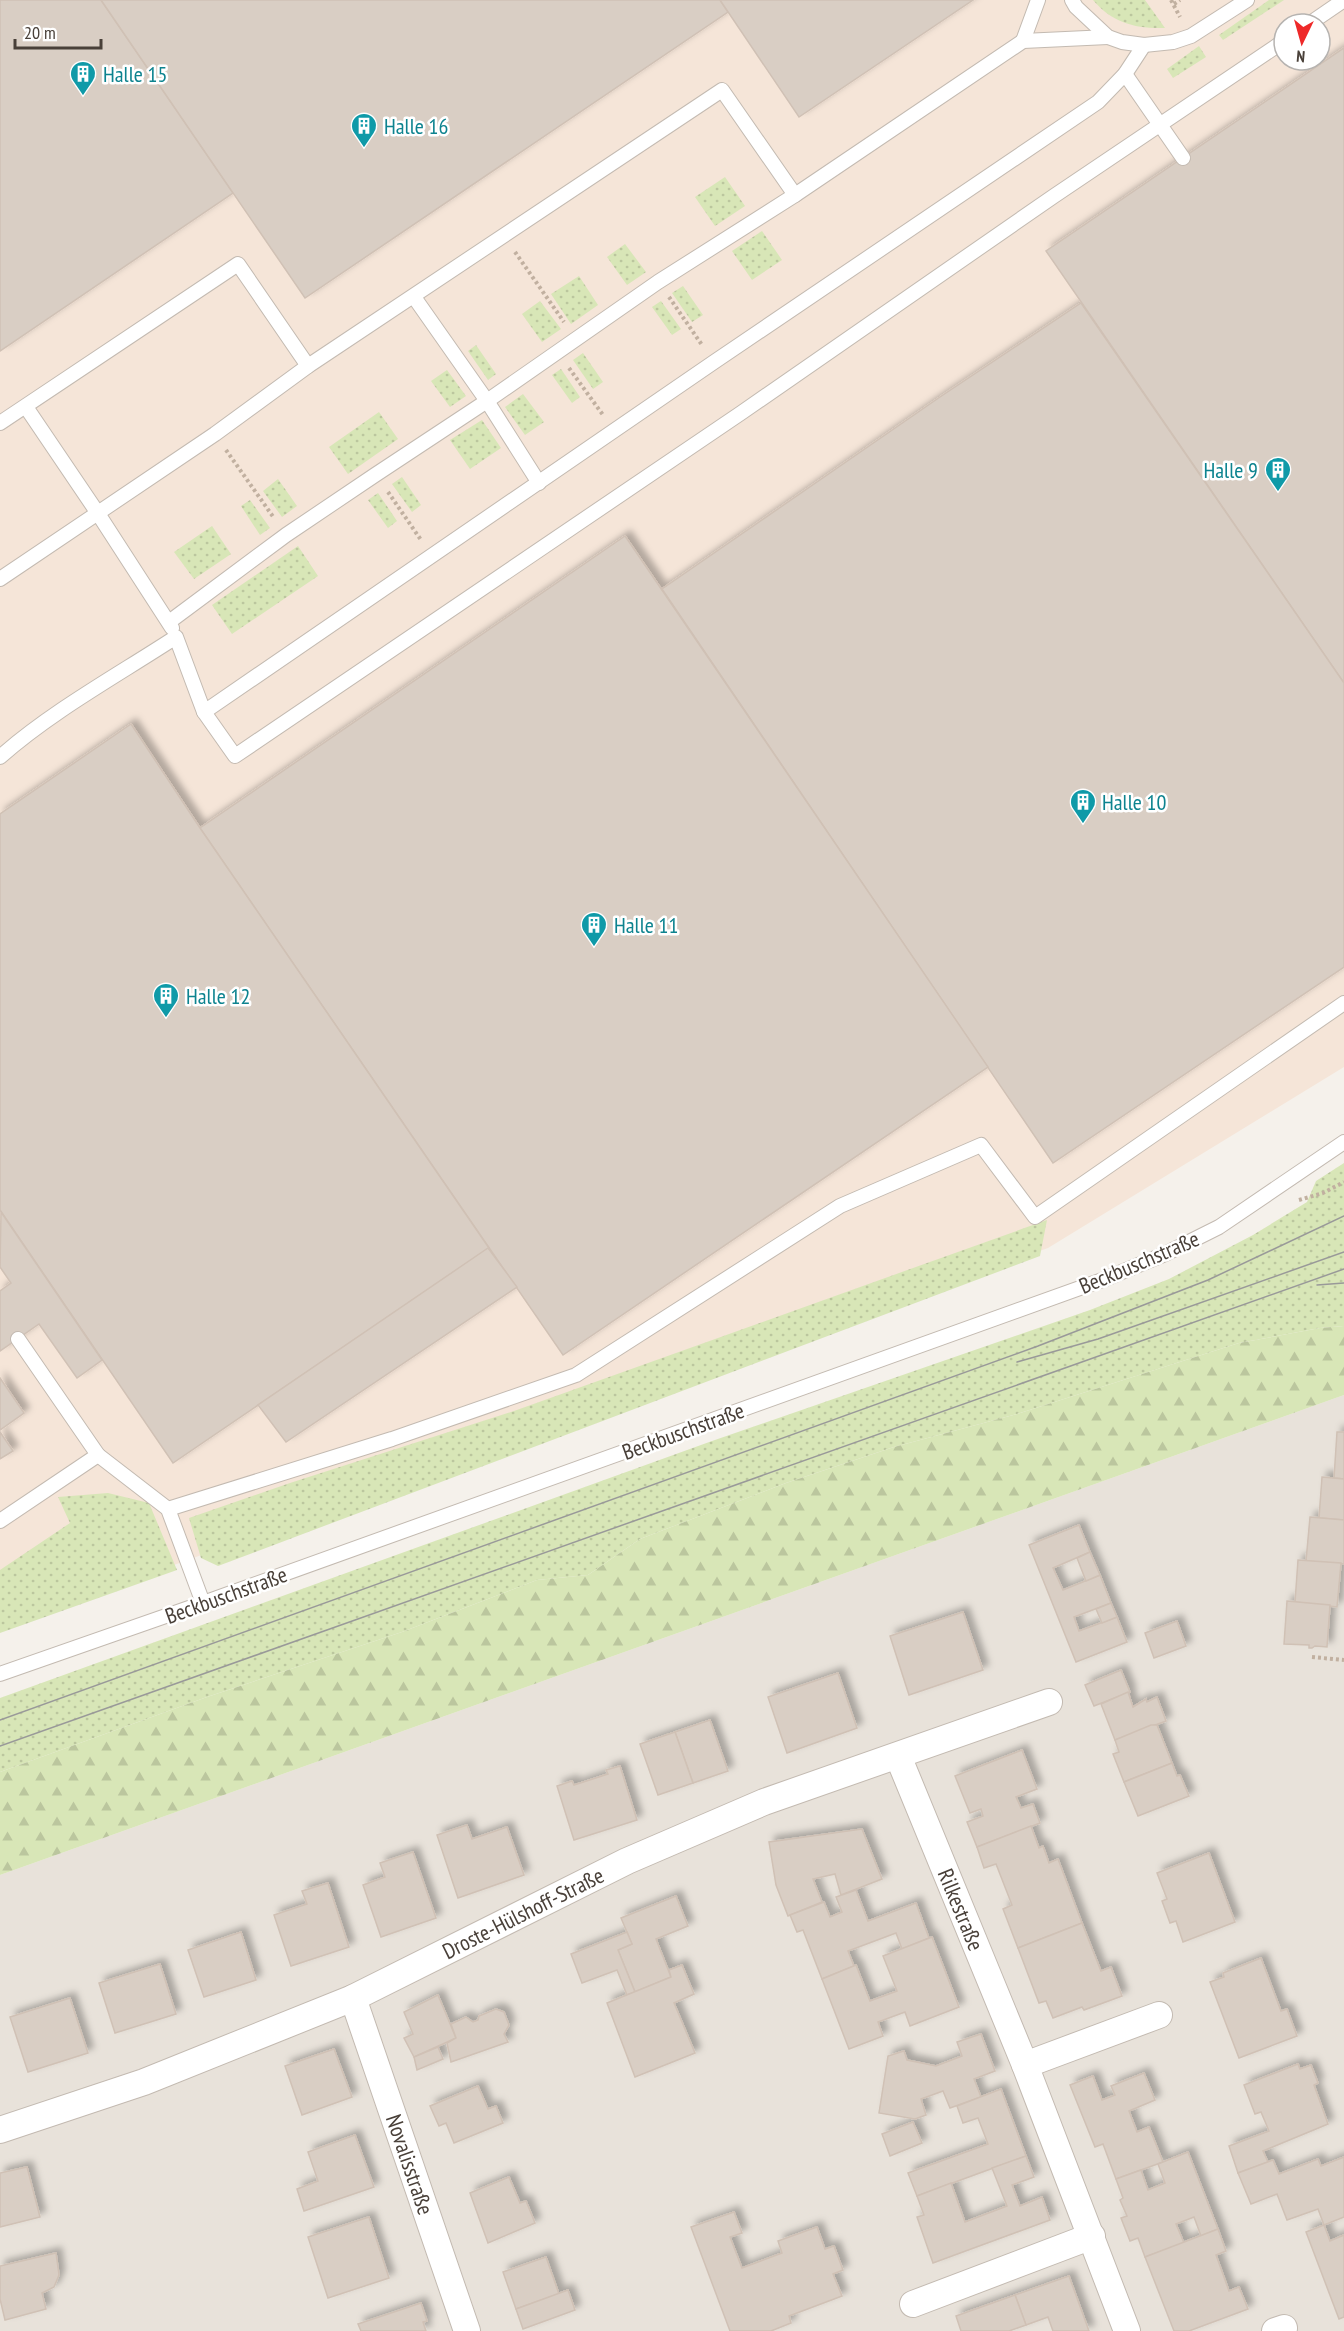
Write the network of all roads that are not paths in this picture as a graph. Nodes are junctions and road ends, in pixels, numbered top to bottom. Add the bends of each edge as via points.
1 (1038, 0) edge
2 (1072, 0) edge
3 (1247, 0) edge
4 (1344, 0) edge
5 (1326, 12) edge
6 (1108, 37) junction
7 (1023, 41) junction
8 (1144, 45) junction
9 (1272, 49) edge
10 (1125, 74) junction
11 (1160, 126) junction
12 (1183, 158) dead end
13 (795, 195) junction
14 (414, 297) junction
15 (308, 366) junction
16 (487, 401) junction
17 (26, 406) junction
18 (0, 423) edge
19 (539, 483) junction
20 (97, 512) junction
21 (0, 579) edge
22 (169, 622) junction
23 (176, 637) junction
24 (204, 712) junction
25 (0, 757) edge
26 (1344, 1003) edge
27 (1344, 1142) edge
28 (18, 1339) dead end
29 (98, 1455) junction
30 (168, 1509) junction
31 (0, 1521) edge
32 (203, 1604) junction
33 (0, 1674) edge
34 (1049, 1702) dead end
35 (898, 1756) junction
36 (353, 1998) junction
37 (1159, 2015) dead end
38 (1025, 2066) junction
39 (0, 2130) edge
40 (1092, 2236) junction
41 (913, 2304) dead end
42 (467, 2331) edge
43 (1127, 2331) edge

1 - 7 lane
2 - 6 lane
3 - 8 lane via 1191,36
4 - 5 lane
6 - 7 lane
6 - 8 lane
7 - 13 lane
8 - 10 lane
9 - 11 lane
10 - 11 lane
10 - 19 lane via 1098,102
11 - 12 lane
11 - 24 lane via 236,756
13 - 14 lane via 722,90
13 - 16 lane via 658,282
14 - 15 lane
14 - 16 lane
15 - 17 lane via 238,264
15 - 20 lane via 215,434
16 - 19 lane
16 - 22 lane via 286,535
17 - 18 lane
17 - 20 lane
19 - 24 lane
20 - 21 lane
20 - 22 lane
22 - 23 lane
23 - 24 lane
23 - 25 lane
26 - 30 lane via 1035,1217 981,1145 840,1206 576,1375 392,1439
27 - 32 lane, Beckbuschstraße via 1218,1227 1105,1279
28 - 29 lane
29 - 30 lane
29 - 31 lane
30 - 32 lane
32 - 33 lane, Beckbuschstraße
34 - 35 street, Droste-Hülshoff-Straße
35 - 36 street, Droste-Hülshoff-Straße via 764,1802 627,1861
35 - 38 street, Rilkestraße
36 - 39 street, Droste-Hülshoff-Straße via 144,2082
36 - 42 street, Novalisstraße
37 - 38 street
38 - 40 street, Rilkestraße
40 - 41 street
40 - 43 street, Rilkestraße

